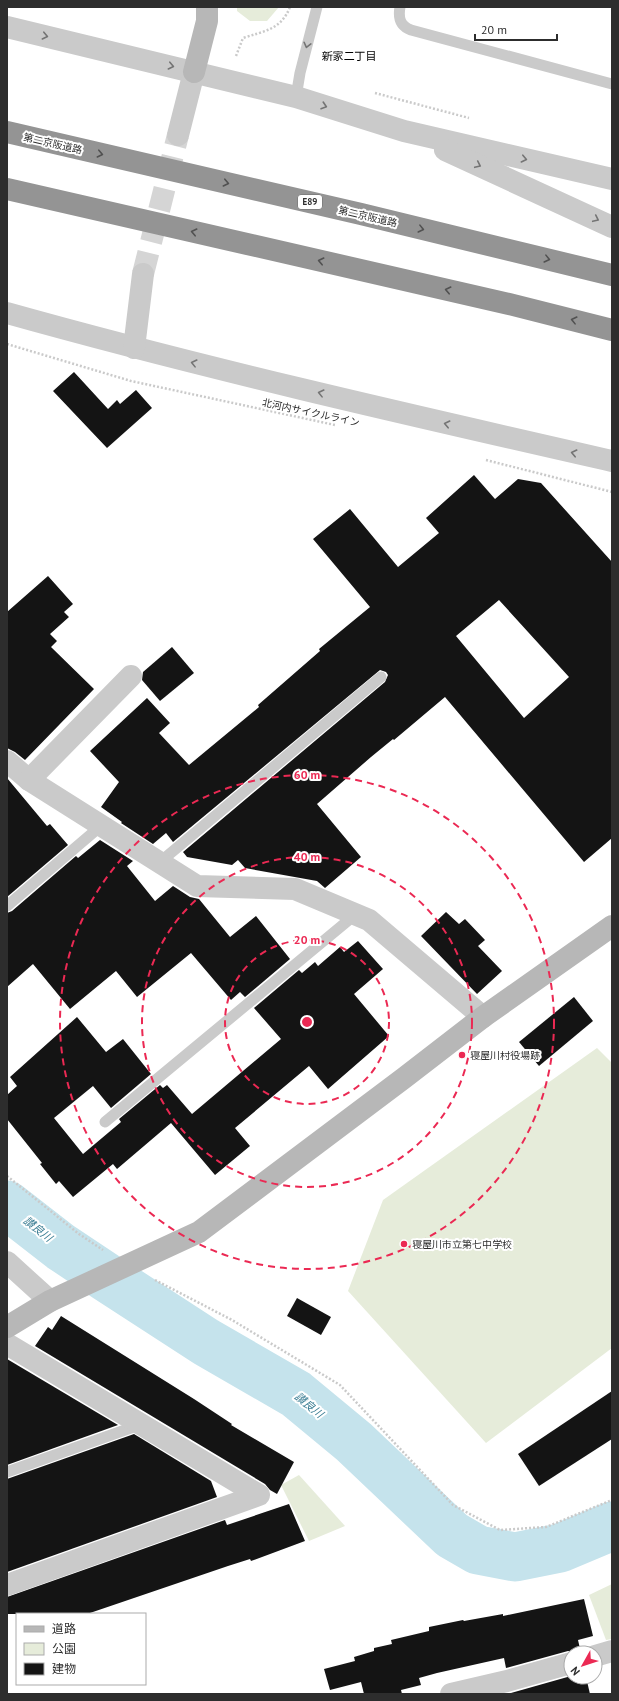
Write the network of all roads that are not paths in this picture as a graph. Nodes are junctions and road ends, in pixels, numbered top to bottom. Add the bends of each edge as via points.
1 (207, 7) edge
2 (317, 7) edge
3 (400, 7) edge
4 (7, 27) edge
5 (194, 72) junction
6 (612, 84) edge
7 (296, 97) junction
8 (404, 131) junction
9 (7, 132) edge
10 (178, 136) tunnel mouth
11 (612, 179) edge
12 (7, 189) edge
13 (612, 227) edge
14 (143, 274) tunnel mouth
15 (612, 275) edge
16 (7, 313) edge
17 (612, 330) edge
18 (134, 348) junction
19 (612, 462) edge
20 (131, 676) dead end
21 (381, 677) dead end
22 (7, 761) edge
23 (29, 780) junction
24 (102, 825) junction
25 (160, 862) junction
26 (7, 906) edge
27 (356, 914) junction
28 (612, 926) edge
29 (483, 1017) junction
30 (105, 1122) dead end
31 (7, 1262) edge
32 (50, 1301) junction
33 (7, 1327) edge
34 (7, 1344) edge
35 (142, 1424) junction
36 (7, 1472) edge
37 (7, 1585) edge
38 (563, 1664) edge
39 (451, 1694) edge

1 - 5 street via 207,21
2 -> 7 lane
3 - 6 lane via 399,15 405,28
4 -> 5 street
5 - 7 street
5 - 10 street
7 -> 8 street
8 -> 11 street
8 -> 13 street
9 -> 15 highway, 第二京阪道路 / E89, bridge
17 -> 12 highway, bridge
14 - 18 street
16 - 18 street
19 -> 18 street
20 - 23 street
21 - 25 lane
22 - 23 street
23 - 24 street
24 - 25 street
24 - 26 lane
25 - 27 street via 197,886 296,889
27 - 29 street via 369,920
27 - 30 lane
28 - 29 street
29 - 32 street via 199,1232
31 - 32 street
32 - 33 street
34 - 35 street
35 - 36 lane
35 - 37 street via 259,1495
38 - 39 street

